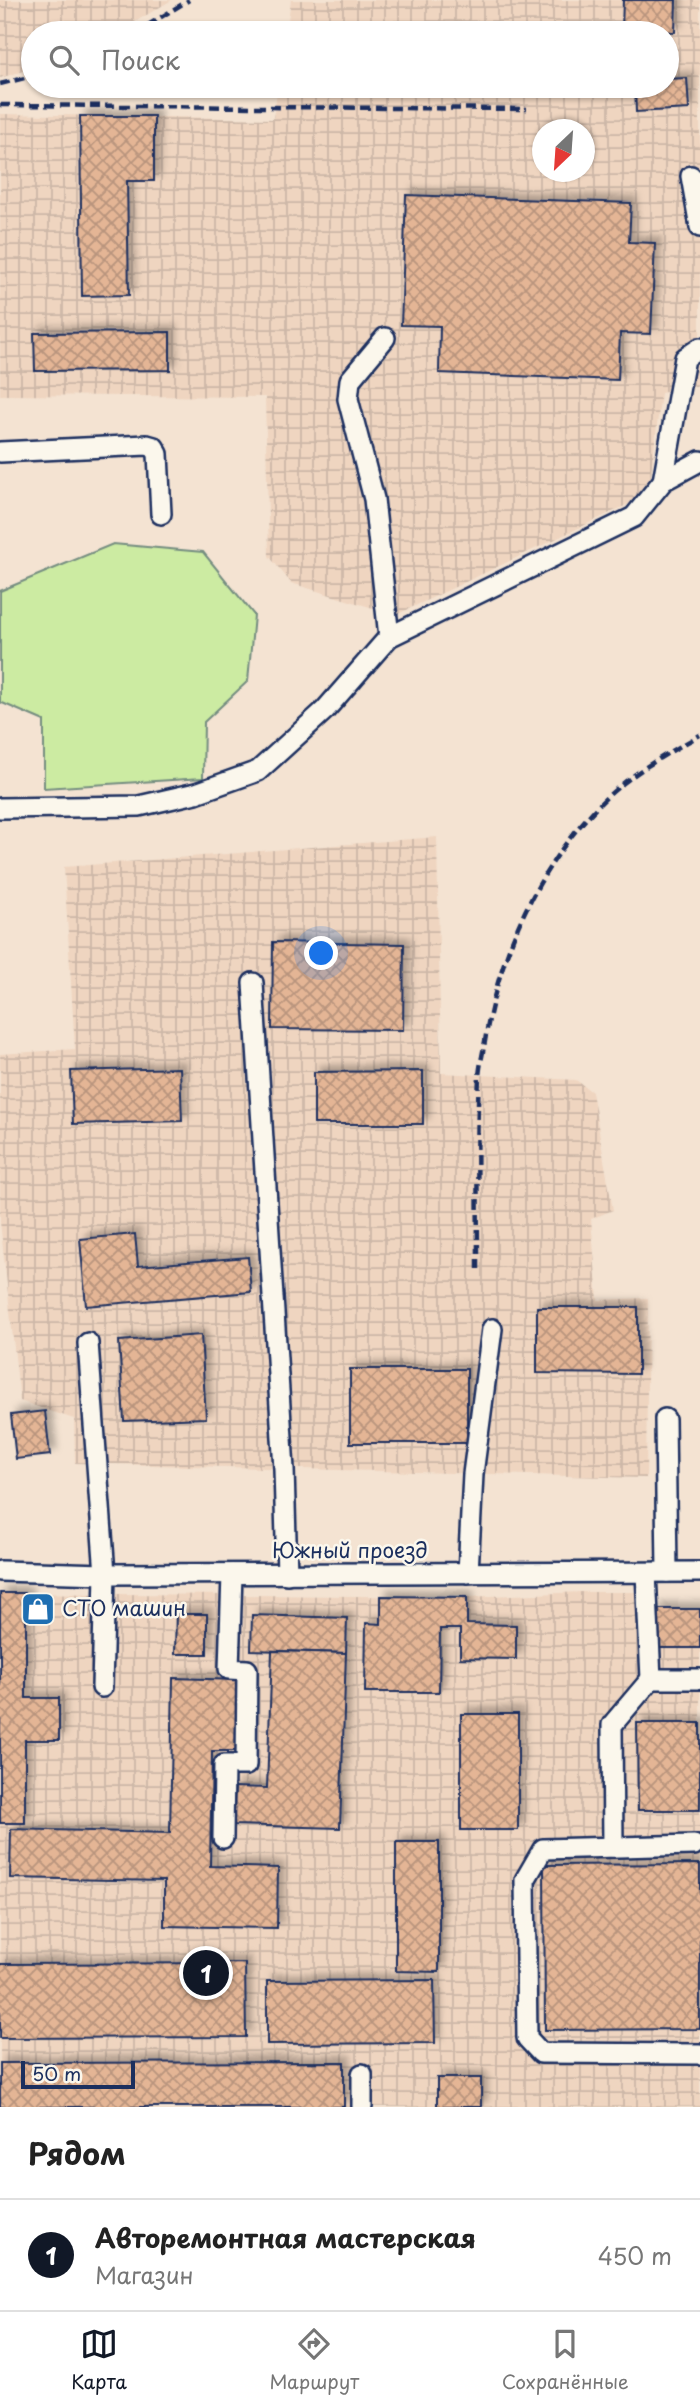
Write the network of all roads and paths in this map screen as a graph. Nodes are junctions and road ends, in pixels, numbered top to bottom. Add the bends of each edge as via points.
1 (691, 176) dead end
2 (700, 227) edge
3 (385, 338) dead end
4 (700, 348) edge
5 (0, 452) edge
6 (700, 461) edge
7 (663, 481) junction
8 (162, 514) dead end
9 (389, 637) junction
10 (0, 808) edge
11 (253, 983) dead end
12 (492, 1329) dead end
13 (88, 1343) dead end
14 (665, 1419) dead end
15 (0, 1571) edge
16 (667, 1572) junction
17 (700, 1572) edge
18 (468, 1573) junction
19 (646, 1573) junction
20 (105, 1574) junction
21 (232, 1574) junction
22 (287, 1574) junction
23 (651, 1679) junction
24 (700, 1679) edge
25 (102, 1687) dead end
26 (223, 1838) dead end
27 (694, 1845) dead end
28 (613, 1847) junction
29 (700, 2054) edge
30 (362, 2074) dead end
31 (362, 2107) edge

1 - 2 street
3 - 9 street via 350,380 348,399 374,499
4 - 7 street via 685,358
5 - 8 street via 154,447
6 - 7 street
7 - 9 street via 634,517
9 - 10 street via 325,710 258,771 196,793 139,806
11 - 22 street
12 - 18 street via 473,1474
13 - 20 street
14 - 16 street
15 - 20 street, Южный проезд
16 - 17 street, Южный проезд
16 - 19 street, Южный проезд
18 - 19 street, Южный проезд
18 - 22 street, Южный проезд
19 - 23 street
20 - 21 street, Южный проезд
20 - 25 street
21 - 22 street, Южный проезд
21 - 26 street via 229,1669 247,1670 246,1765 224,1765
23 - 24 street
23 - 28 street via 612,1725
27 - 28 street
28 - 29 street via 542,1849 524,1880 527,2038 541,2053
30 - 31 street

